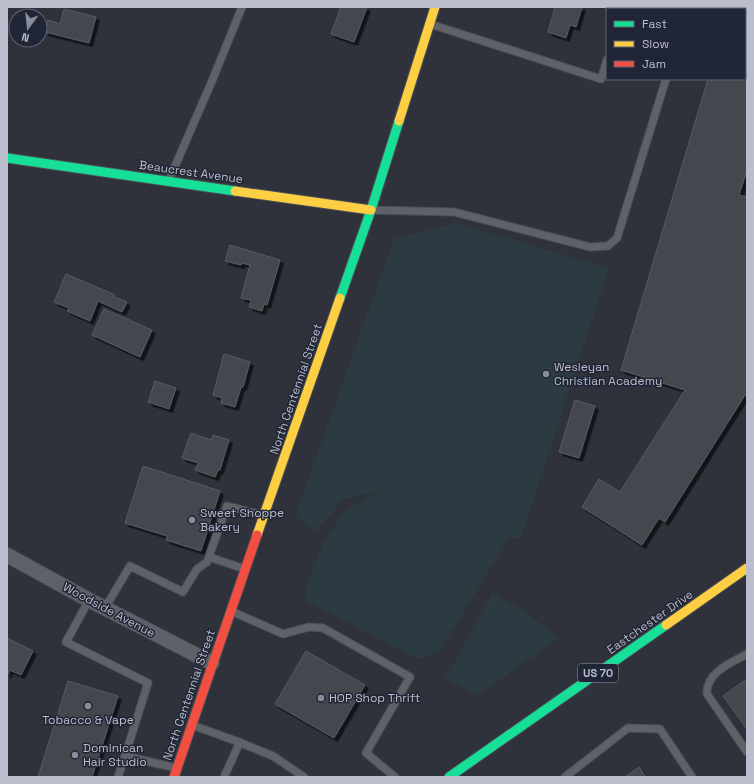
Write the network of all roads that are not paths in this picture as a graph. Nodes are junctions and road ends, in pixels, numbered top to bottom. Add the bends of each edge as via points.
1 (242, 7) edge
2 (435, 7) edge
3 (430, 24) junction
4 (606, 63) edge
5 (666, 80) edge
6 (7, 158) edge
7 (168, 181) junction
8 (371, 210) junction
9 (264, 516) junction
10 (7, 555) edge
11 (209, 557) junction
12 (747, 568) edge
13 (245, 569) junction
14 (89, 600) junction
15 (104, 608) junction
16 (230, 611) junction
17 (747, 654) edge
18 (212, 663) junction
19 (191, 725) junction
20 (240, 742) junction
21 (747, 752) edge
22 (125, 756) junction
23 (176, 773) edge
24 (118, 777) edge
25 (224, 777) edge
26 (304, 777) edge
27 (395, 777) edge
28 (448, 777) edge
29 (565, 777) edge
30 (692, 777) edge

1 - 7 lane
2 - 3 main road, North Centennial Street
3 - 4 lane via 601,79
3 - 8 main road, North Centennial Street
5 - 8 lane via 617,238 608,246 590,247 454,212
6 - 7 main road, Beaucrest Avenue
7 - 8 main road, Beaucrest Avenue
8 - 9 main road, North Centennial Street
9 - 11 lane via 227,506
9 - 13 main road, North Centennial Street
10 - 14 street, Woodside Avenue
11 - 13 lane
11 - 15 lane via 207,562 196,568 183,592 130,566
12 - 28 main road, Eastchester Drive / US 70
13 - 16 main road, North Centennial Street
14 - 15 street, Woodside Avenue
14 - 22 lane via 66,642 148,683
15 - 18 street, Woodside Avenue
16 - 18 main road, North Centennial Street
16 - 27 lane via 283,634 309,627 323,628 410,677 366,753
17 - 21 lane via 712,677 707,687 707,694
18 - 19 main road, North Centennial Street
19 - 20 lane
19 - 23 main road, North Centennial Street
20 - 25 lane
20 - 26 lane via 273,756
22 - 23 lane
22 - 24 lane
29 - 30 lane via 628,728 660,729

